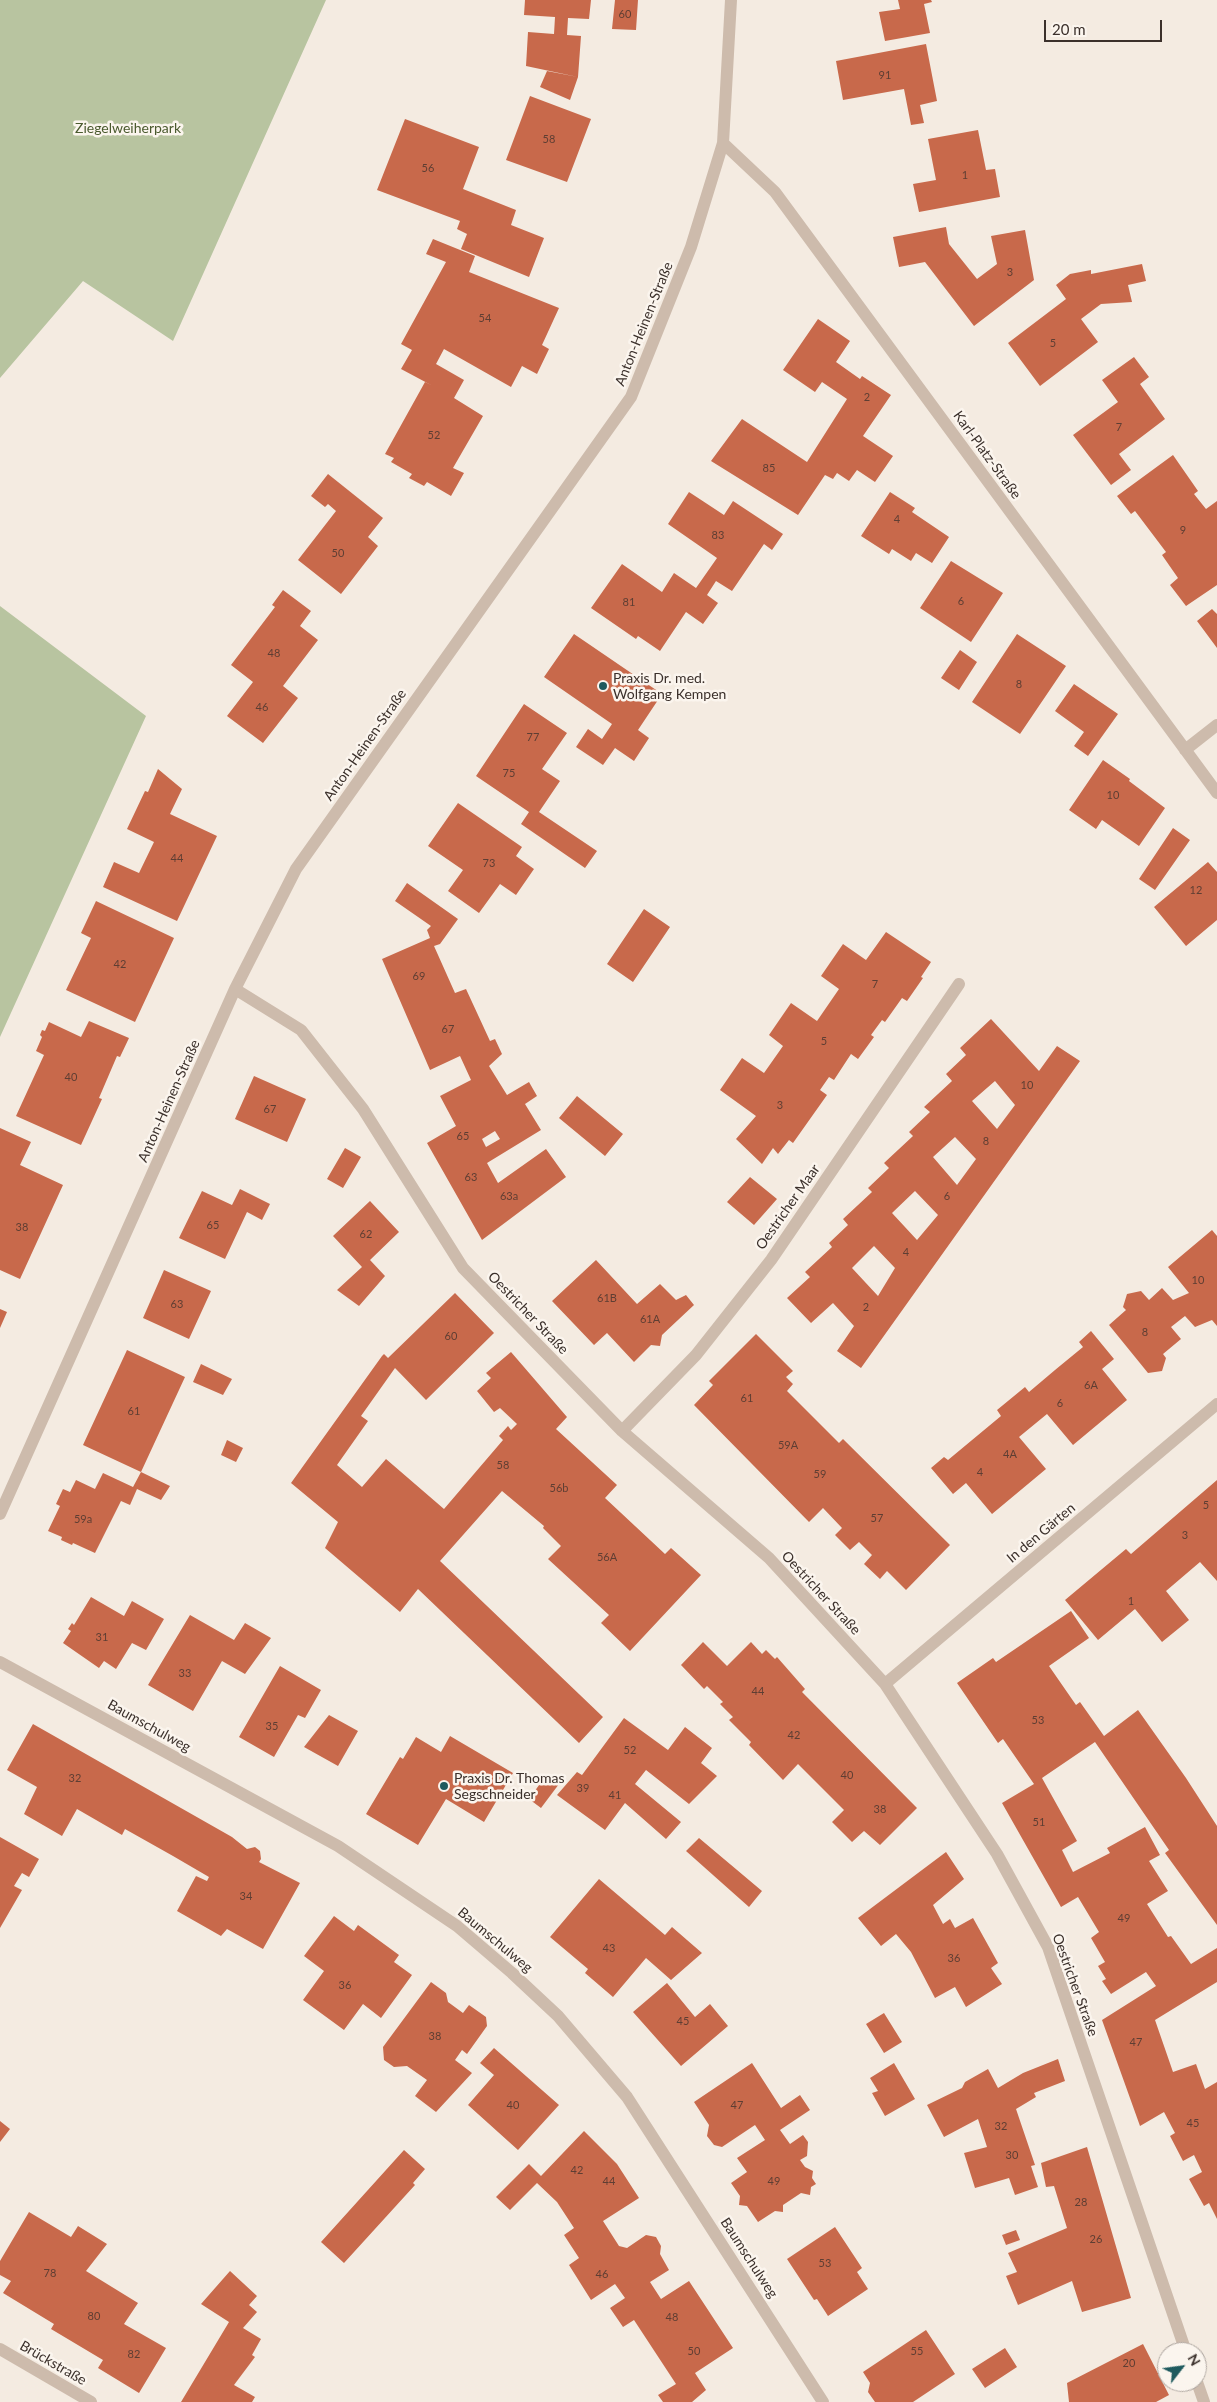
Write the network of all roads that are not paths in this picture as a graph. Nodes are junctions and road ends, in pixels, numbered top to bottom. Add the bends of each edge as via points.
1 (731, 0) edge
2 (723, 143) junction
3 (1217, 725) edge
4 (1185, 750) junction
5 (1217, 793) edge
6 (959, 984) dead end
7 (235, 989) junction
8 (1217, 1404) edge
9 (622, 1431) junction
10 (0, 1514) edge
11 (0, 1662) edge
12 (885, 1684) junction
13 (1183, 2342) edge
14 (0, 2350) edge
15 (90, 2402) edge
16 (824, 2402) edge

1 - 2 street, Anton-Heinen-Straße
2 - 4 street, Karl-Platz-Straße via 775,192
2 - 7 street, Anton-Heinen-Straße via 691,247 631,397 296,869
3 - 4 street
4 - 5 street, Karl-Platz-Straße
6 - 9 street, Oestricher Maar via 771,1260 696,1355
7 - 9 street, Oestricher Straße via 301,1030 363,1109 463,1268
7 - 10 street, Anton-Heinen-Straße
8 - 12 street, In den Gärten
9 - 12 street, Oestricher Straße via 769,1558
11 - 16 street, Baumschulweg via 338,1846 457,1926 512,1973 558,2016 627,2097
12 - 13 street, Oestricher Straße via 997,1854 1048,1947
14 - 15 street, Brückstraße

